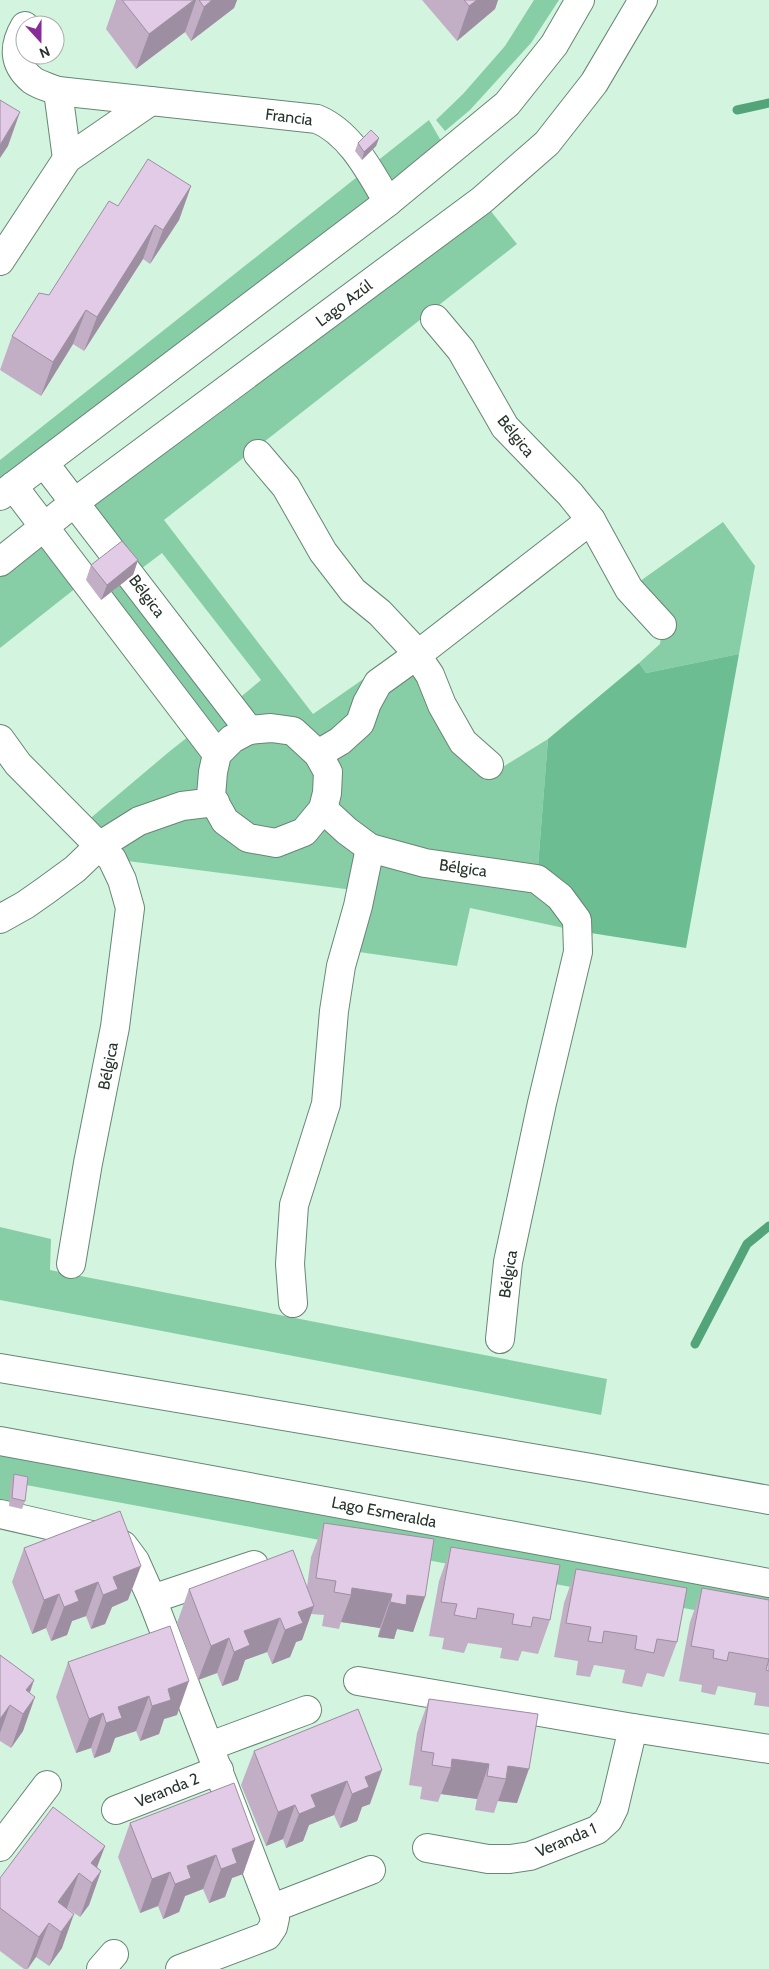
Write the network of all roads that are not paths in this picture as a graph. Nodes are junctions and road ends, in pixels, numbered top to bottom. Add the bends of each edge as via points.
1 (580, 0) edge
2 (643, 0) edge
3 (20, 65) edge
4 (58, 91) junction
5 (152, 101) junction
6 (67, 159) junction
7 (388, 202) junction
8 (0, 260) edge
9 (435, 319) dead end
10 (258, 454) dead end
11 (44, 463) junction
12 (7, 491) edge
13 (75, 502) junction
14 (591, 520) junction
15 (45, 526) junction
16 (0, 562) edge
17 (662, 625) dead end
18 (416, 655) junction
19 (249, 730) junction
20 (0, 739) edge
21 (217, 754) junction
22 (318, 754) junction
23 (488, 765) dead end
24 (215, 802) junction
25 (323, 809) junction
26 (99, 846) junction
27 (370, 848) junction
28 (0, 919) edge
29 (71, 1264) dead end
30 (293, 1303) dead end
31 (500, 1339) dead end
32 (0, 1368) edge
33 (0, 1441) edge
34 (769, 1500) edge
35 (2, 1515) edge
36 (254, 1565) edge
37 (769, 1584) edge
38 (152, 1599) junction
39 (171, 1647) junction
40 (145, 1657) edge
41 (358, 1681) dead end
42 (307, 1710) dead end
43 (633, 1728) junction
44 (769, 1749) edge
45 (214, 1758) junction
46 (47, 1785) dead end
47 (116, 1810) dead end
48 (0, 1847) edge
49 (427, 1848) dead end
50 (371, 1870) dead end
51 (273, 1908) junction
52 (180, 1969) edge

1 - 7 street via 554,44 507,104
2 - 13 street, Lago Azúl via 594,83 546,143 511,175 482,200
3 - 4 street, Francia via 33,81
4 - 5 street, Francia
4 - 6 street
5 - 6 street
5 - 7 street, Francia via 316,119 329,124 362,160
6 - 8 street
7 - 11 street
9 - 14 street, Bélgica via 461,350 505,427
10 - 18 street via 286,487 323,552 353,591 380,613
11 - 12 street
11 - 13 street, Bélgica
12 - 15 street
13 - 15 street, Lago Azúl
13 - 19 street, Bélgica
14 - 17 street, Bélgica via 629,589
14 - 18 street
15 - 16 street, Lago Azúl
15 - 21 street
18 - 22 street via 378,683 360,723 340,741
18 - 23 street via 430,675 463,742
19 - 21 street via 232,739
19 - 22 street via 293,731
20 - 26 street, Bélgica via 18,764
21 - 24 street via 211,796
22 - 25 street via 328,772
24 - 25 street via 225,820 248,838 276,843 304,832
24 - 26 street via 182,806 139,821
25 - 27 street
26 - 28 street via 75,869
26 - 29 street, Bélgica via 112,859 130,908 115,1027
27 - 30 street via 341,966 326,1104 294,1205 290,1264
27 - 31 street, Bélgica via 425,862 537,879 560,897 577,920 578,952 508,1262
32 - 34 street
33 - 37 street, Lago Esmeralda
35 - 38 street, Veranda 2 via 109,1538 123,1545 135,1561
36 - 38 street
38 - 39 street, Veranda 2
39 - 40 street
39 - 45 street, Veranda 2
41 - 43 street
42 - 45 street, Veranda 2
43 - 44 street
43 - 49 street, Veranda 1 via 614,1808 608,1820 597,1830 530,1856 510,1859 488,1859
45 - 47 street, Veranda 2
45 - 51 street, Veranda 2
46 - 48 street
50 - 51 street
51 - 52 street, Veranda 2 via 276,1918 267,1936

